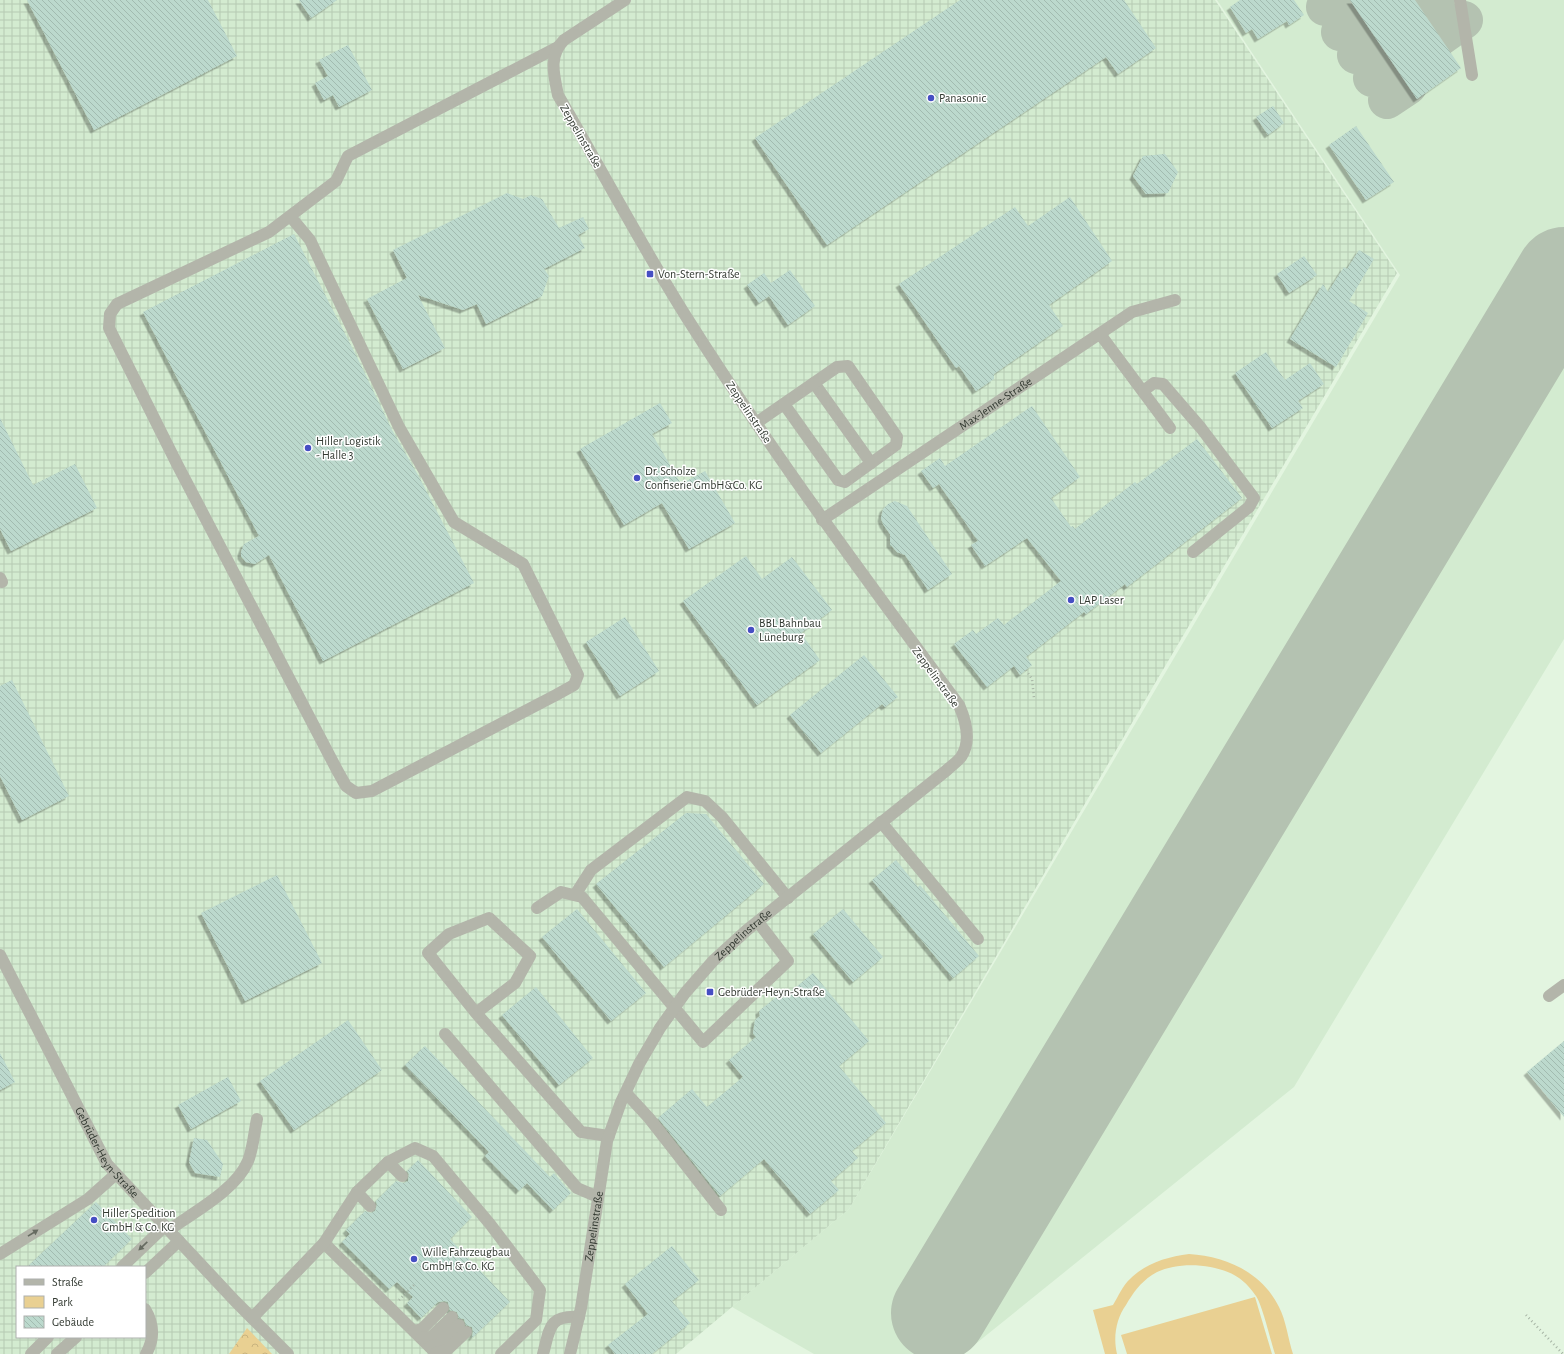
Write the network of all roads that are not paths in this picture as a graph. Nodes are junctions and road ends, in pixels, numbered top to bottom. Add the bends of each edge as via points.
1 (625, 0) edge
2 (1460, 0) edge
3 (556, 48) junction
4 (1472, 75) dead end
5 (290, 216) junction
6 (1175, 300) dead end
7 (1100, 334) junction
8 (814, 383) junction
9 (1143, 391) junction
10 (784, 404) junction
11 (756, 423) junction
12 (1170, 428) dead end
13 (871, 463) junction
14 (822, 520) junction
15 (1193, 552) dead end
16 (881, 822) junction
17 (575, 895) junction
18 (788, 898) junction
19 (537, 908) dead end
20 (758, 922) junction
21 (978, 939) dead end
22 (0, 955) edge
23 (1564, 984) edge
24 (1549, 996) dead end
25 (675, 1007) junction
26 (476, 1012) junction
27 (445, 1034) dead end
28 (626, 1093) junction
29 (257, 1119) dead end
30 (609, 1136) junction
31 (388, 1162) junction
32 (116, 1174) junction
33 (402, 1176) dead end
34 (357, 1192) junction
35 (598, 1197) junction
36 (370, 1206) dead end
37 (721, 1210) dead end
38 (167, 1228) junction
39 (179, 1241) junction
40 (324, 1243) junction
41 (0, 1254) edge
42 (123, 1266) edge
43 (146, 1272) edge
44 (146, 1311) edge
45 (579, 1317) junction
46 (252, 1318) junction
47 (47, 1338) edge
48 (75, 1338) edge
49 (428, 1345) edge
50 (31, 1354) edge
51 (57, 1354) edge
52 (146, 1354) edge
53 (288, 1354) edge
54 (501, 1354) edge
55 (543, 1354) edge
56 (570, 1354) edge

1 - 3 street
2 - 4 street
3 - 5 street via 348,156 336,181
3 - 11 street, Zeppelinstraße via 552,70 558,95 686,316
5 - 5 street via 269,232 118,304 110,314 109,328 176,464 346,786 356,793 372,791 574,685 578,674 523,564 454,522 399,427 310,240
6 - 7 street, Max-Jenne-Straße via 1132,312
7 - 9 street
7 - 14 street, Max-Jenne-Straße
8 - 10 street
8 - 13 street
8 - 13 street via 837,367 848,366 898,437 896,446
9 - 12 street
9 - 15 street via 1154,383 1163,384 1201,428 1254,498 1249,507
10 - 11 street
10 - 13 street via 838,480 845,482
11 - 14 street, Zeppelinstraße
14 - 16 street, Zeppelinstraße via 959,705 966,722 967,739 961,756
16 - 18 street, Zeppelinstraße
16 - 21 street
17 - 18 street via 591,870 687,797 705,801 722,817
17 - 19 street via 561,892
17 - 25 street via 582,897
18 - 20 street, Zeppelinstraße
20 - 25 street, Zeppelinstraße via 713,961
20 - 25 street via 788,961 703,1042
22 - 32 street, Gebrüder-Heyn-Straße via 107,1164
23 - 24 street
25 - 28 street, Zeppelinstraße via 643,1058
26 - 26 street via 428,953 449,934 489,918 530,956 515,983
26 - 30 street via 582,1132
27 - 35 street via 577,1188
28 - 30 street, Zeppelinstraße
28 - 37 street via 649,1118
29 - 38 street via 248,1160 242,1172 225,1190
30 - 35 street, Zeppelinstraße
31 - 33 street
31 - 34 street
31 - 54 street via 415,1148 432,1156 490,1224 540,1290 536,1320
32 - 38 street, Gebrüder-Heyn-Straße
41 -> 32 street via 88,1199
34 - 36 street
34 - 40 street
35 - 45 street, Zeppelinstraße
38 - 39 street, Gebrüder-Heyn-Straße
38 -> 42 street
39 - 43 street
39 - 46 street, Gebrüder-Heyn-Straße
40 - 46 street
40 - 49 street
44 - 52 street via 151,1319 153,1331 152,1345
45 - 55 street via 564,1316 557,1319 550,1330
45 - 56 street, Zeppelinstraße
46 - 53 street, Gebrüder-Heyn-Straße
47 - 50 street
48 - 51 street
49 - 49 street via 447,1350 455,1321 431,1337

